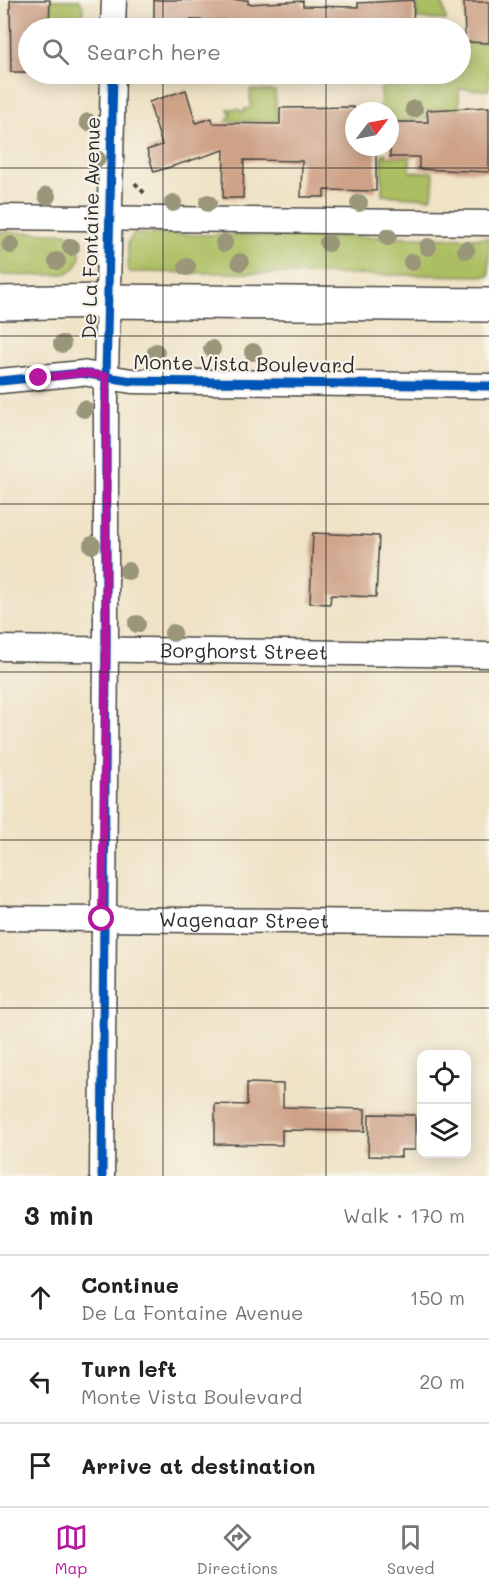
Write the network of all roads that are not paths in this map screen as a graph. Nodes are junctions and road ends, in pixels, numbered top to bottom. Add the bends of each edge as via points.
1 (114, 0) edge
2 (113, 18) edge
3 (112, 84) edge
4 (0, 217) edge
5 (110, 218) junction
6 (489, 223) edge
7 (108, 301) junction
8 (0, 303) edge
9 (489, 306) edge
10 (106, 376) junction
11 (0, 381) edge
12 (489, 386) edge
13 (0, 648) edge
14 (106, 649) junction
15 (489, 655) edge
16 (0, 918) edge
17 (102, 919) junction
18 (489, 923) edge
19 (102, 1176) edge

1 - 2 street
3 - 5 street, De La Fontaine Avenue
4 - 5 street
5 - 6 street
5 - 7 street, De La Fontaine Avenue
7 - 8 main road
7 - 9 main road
7 - 10 street, De La Fontaine Avenue
10 - 11 street, Monte Vista Boulevard via 82,373
10 - 12 street, Monte Vista Boulevard via 160,382
10 - 14 street, De La Fontaine Avenue
13 - 14 street, Borghorst Street
14 - 15 street, Borghorst Street
14 - 17 street, De La Fontaine Avenue
16 - 17 street, Wagenaar Street
17 - 18 street, Wagenaar Street
17 - 19 street, De La Fontaine Avenue

